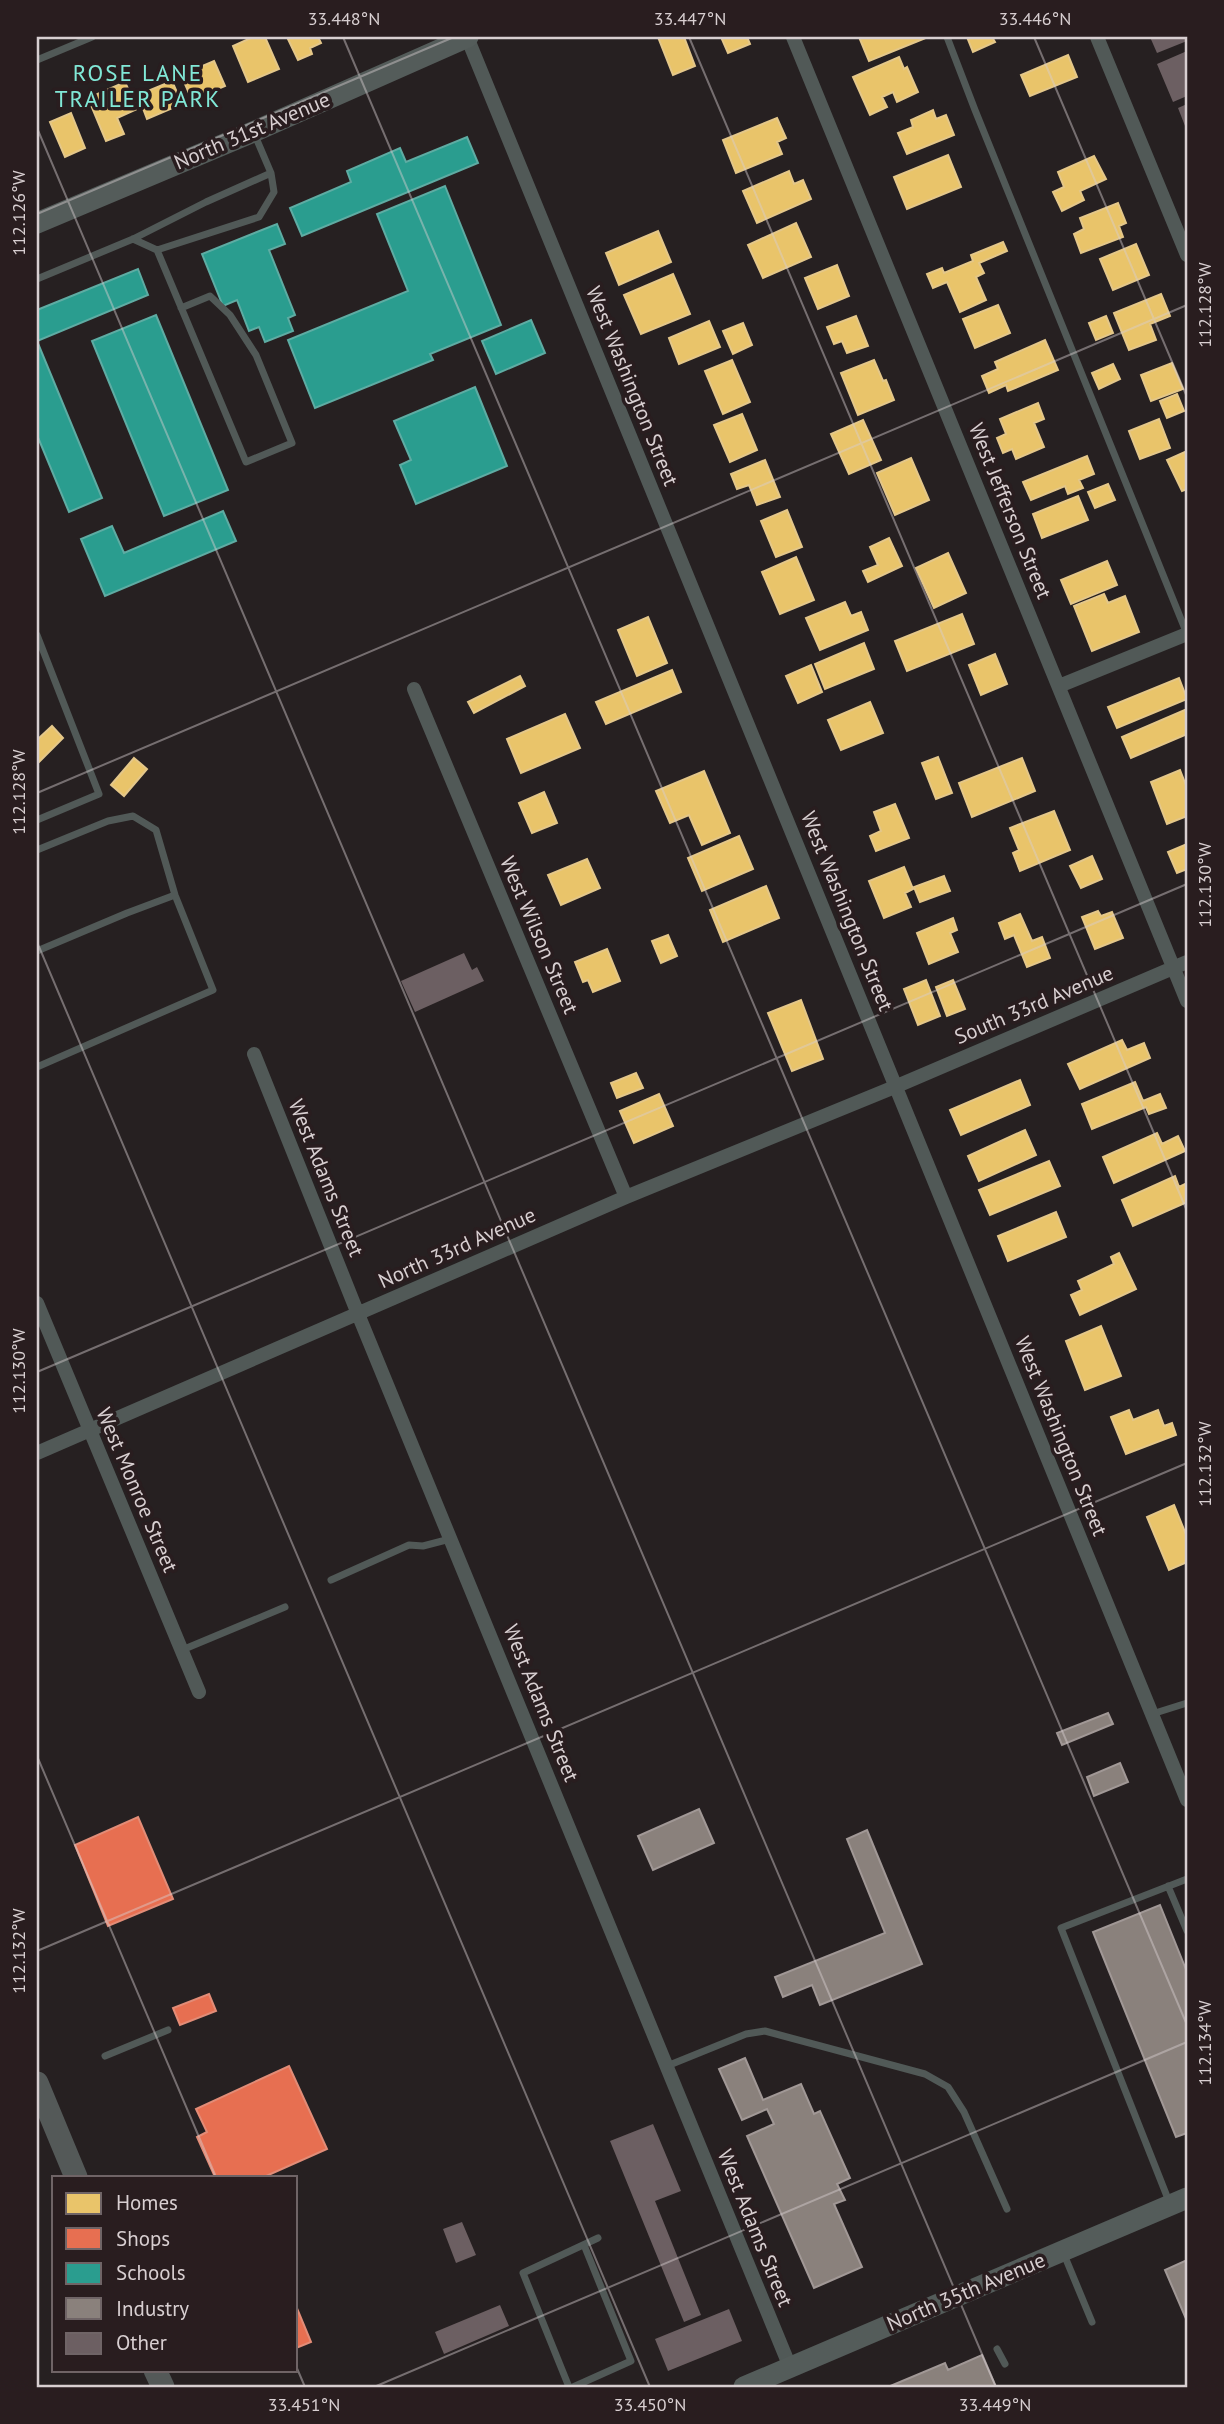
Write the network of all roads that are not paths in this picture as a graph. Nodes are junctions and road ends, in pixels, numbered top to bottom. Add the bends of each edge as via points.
1 (92, 37) edge
2 (467, 37) edge
3 (793, 37) edge
4 (947, 37) edge
5 (1097, 37) edge
6 (37, 60) edge
7 (253, 132) junction
8 (271, 173) junction
9 (37, 223) edge
10 (133, 239) junction
11 (157, 250) junction
12 (1187, 255) edge
13 (37, 279) edge
14 (181, 308) junction
15 (1187, 634) edge
16 (37, 635) edge
17 (1059, 686) junction
18 (414, 689) dead end
19 (37, 820) edge
20 (37, 850) edge
21 (175, 895) junction
22 (37, 951) edge
23 (1181, 965) edge
24 (1187, 1001) edge
25 (254, 1054) dead end
26 (37, 1067) edge
27 (897, 1086) junction
28 (626, 1197) junction
29 (37, 1303) edge
30 (358, 1314) junction
31 (89, 1431) junction
32 (37, 1453) edge
33 (451, 1538) junction
34 (331, 1580) dead end
35 (285, 1607) dead end
36 (181, 1651) junction
37 (199, 1692) dead end
38 (1187, 1703) edge
39 (1152, 1714) junction
40 (1187, 1800) edge
41 (1187, 1879) edge
42 (1168, 1886) junction
43 (1187, 1931) edge
44 (168, 2030) dead end
45 (105, 2056) dead end
46 (666, 2067) junction
47 (37, 2083) edge
48 (76, 2176) edge
49 (1179, 2202) edge
50 (1007, 2209) dead end
51 (598, 2238) dead end
52 (584, 2245) junction
53 (1063, 2251) junction
54 (1092, 2322) dead end
55 (998, 2349) dead end
56 (1005, 2364) dead end
57 (790, 2367) junction
58 (571, 2387) edge
59 (744, 2387) edge

1 - 6 lane
2 - 7 street, North 31st Avenue
2 - 27 street, West Washington Street
3 - 17 street, West Jefferson Street
4 - 15 lane
5 - 12 street
7 - 8 lane
7 - 9 street, North 31st Avenue
8 - 10 lane
8 - 11 lane via 274,192 258,217
10 - 11 lane
10 - 13 lane
11 - 14 lane
14 - 14 lane via 246,462 292,443 256,355 230,315 211,296
15 - 17 street
16 - 19 lane via 99,794
17 - 23 street, West Jefferson Street
18 - 28 street, West Wilson Street
20 - 21 lane via 108,821 133,816 156,830
21 - 22 lane
21 - 26 lane via 213,990
23 - 24 street, West Jefferson Street
23 - 27 street, South 33rd Avenue
25 - 30 street, West Adams Street
27 - 28 street, North 33rd Avenue
27 - 39 street, West Washington Street
28 - 30 street, North 33rd Avenue
29 - 31 street, West Monroe Street
30 - 31 street, North 33rd Avenue
30 - 33 street, West Adams Street
31 - 32 street, North 33rd Avenue
31 - 36 street, West Monroe Street
33 - 34 lane via 409,1545
33 - 46 street, West Adams Street
35 - 36 lane
36 - 37 street, West Monroe Street
38 - 39 lane
39 - 40 street, West Washington Street
41 - 42 lane
42 - 43 lane
42 - 49 lane via 1061,1928
44 - 45 lane
46 - 50 lane via 746,2034 765,2031 925,2074 947,2087 964,2112
46 - 57 street, West Adams Street
47 - 48 main road
49 - 53 street, North 35th Avenue
51 - 52 lane
52 - 58 lane via 631,2361
52 - 58 lane via 523,2273
53 - 54 lane
53 - 57 street, North 35th Avenue
55 - 56 lane
57 - 59 street, North 35th Avenue

